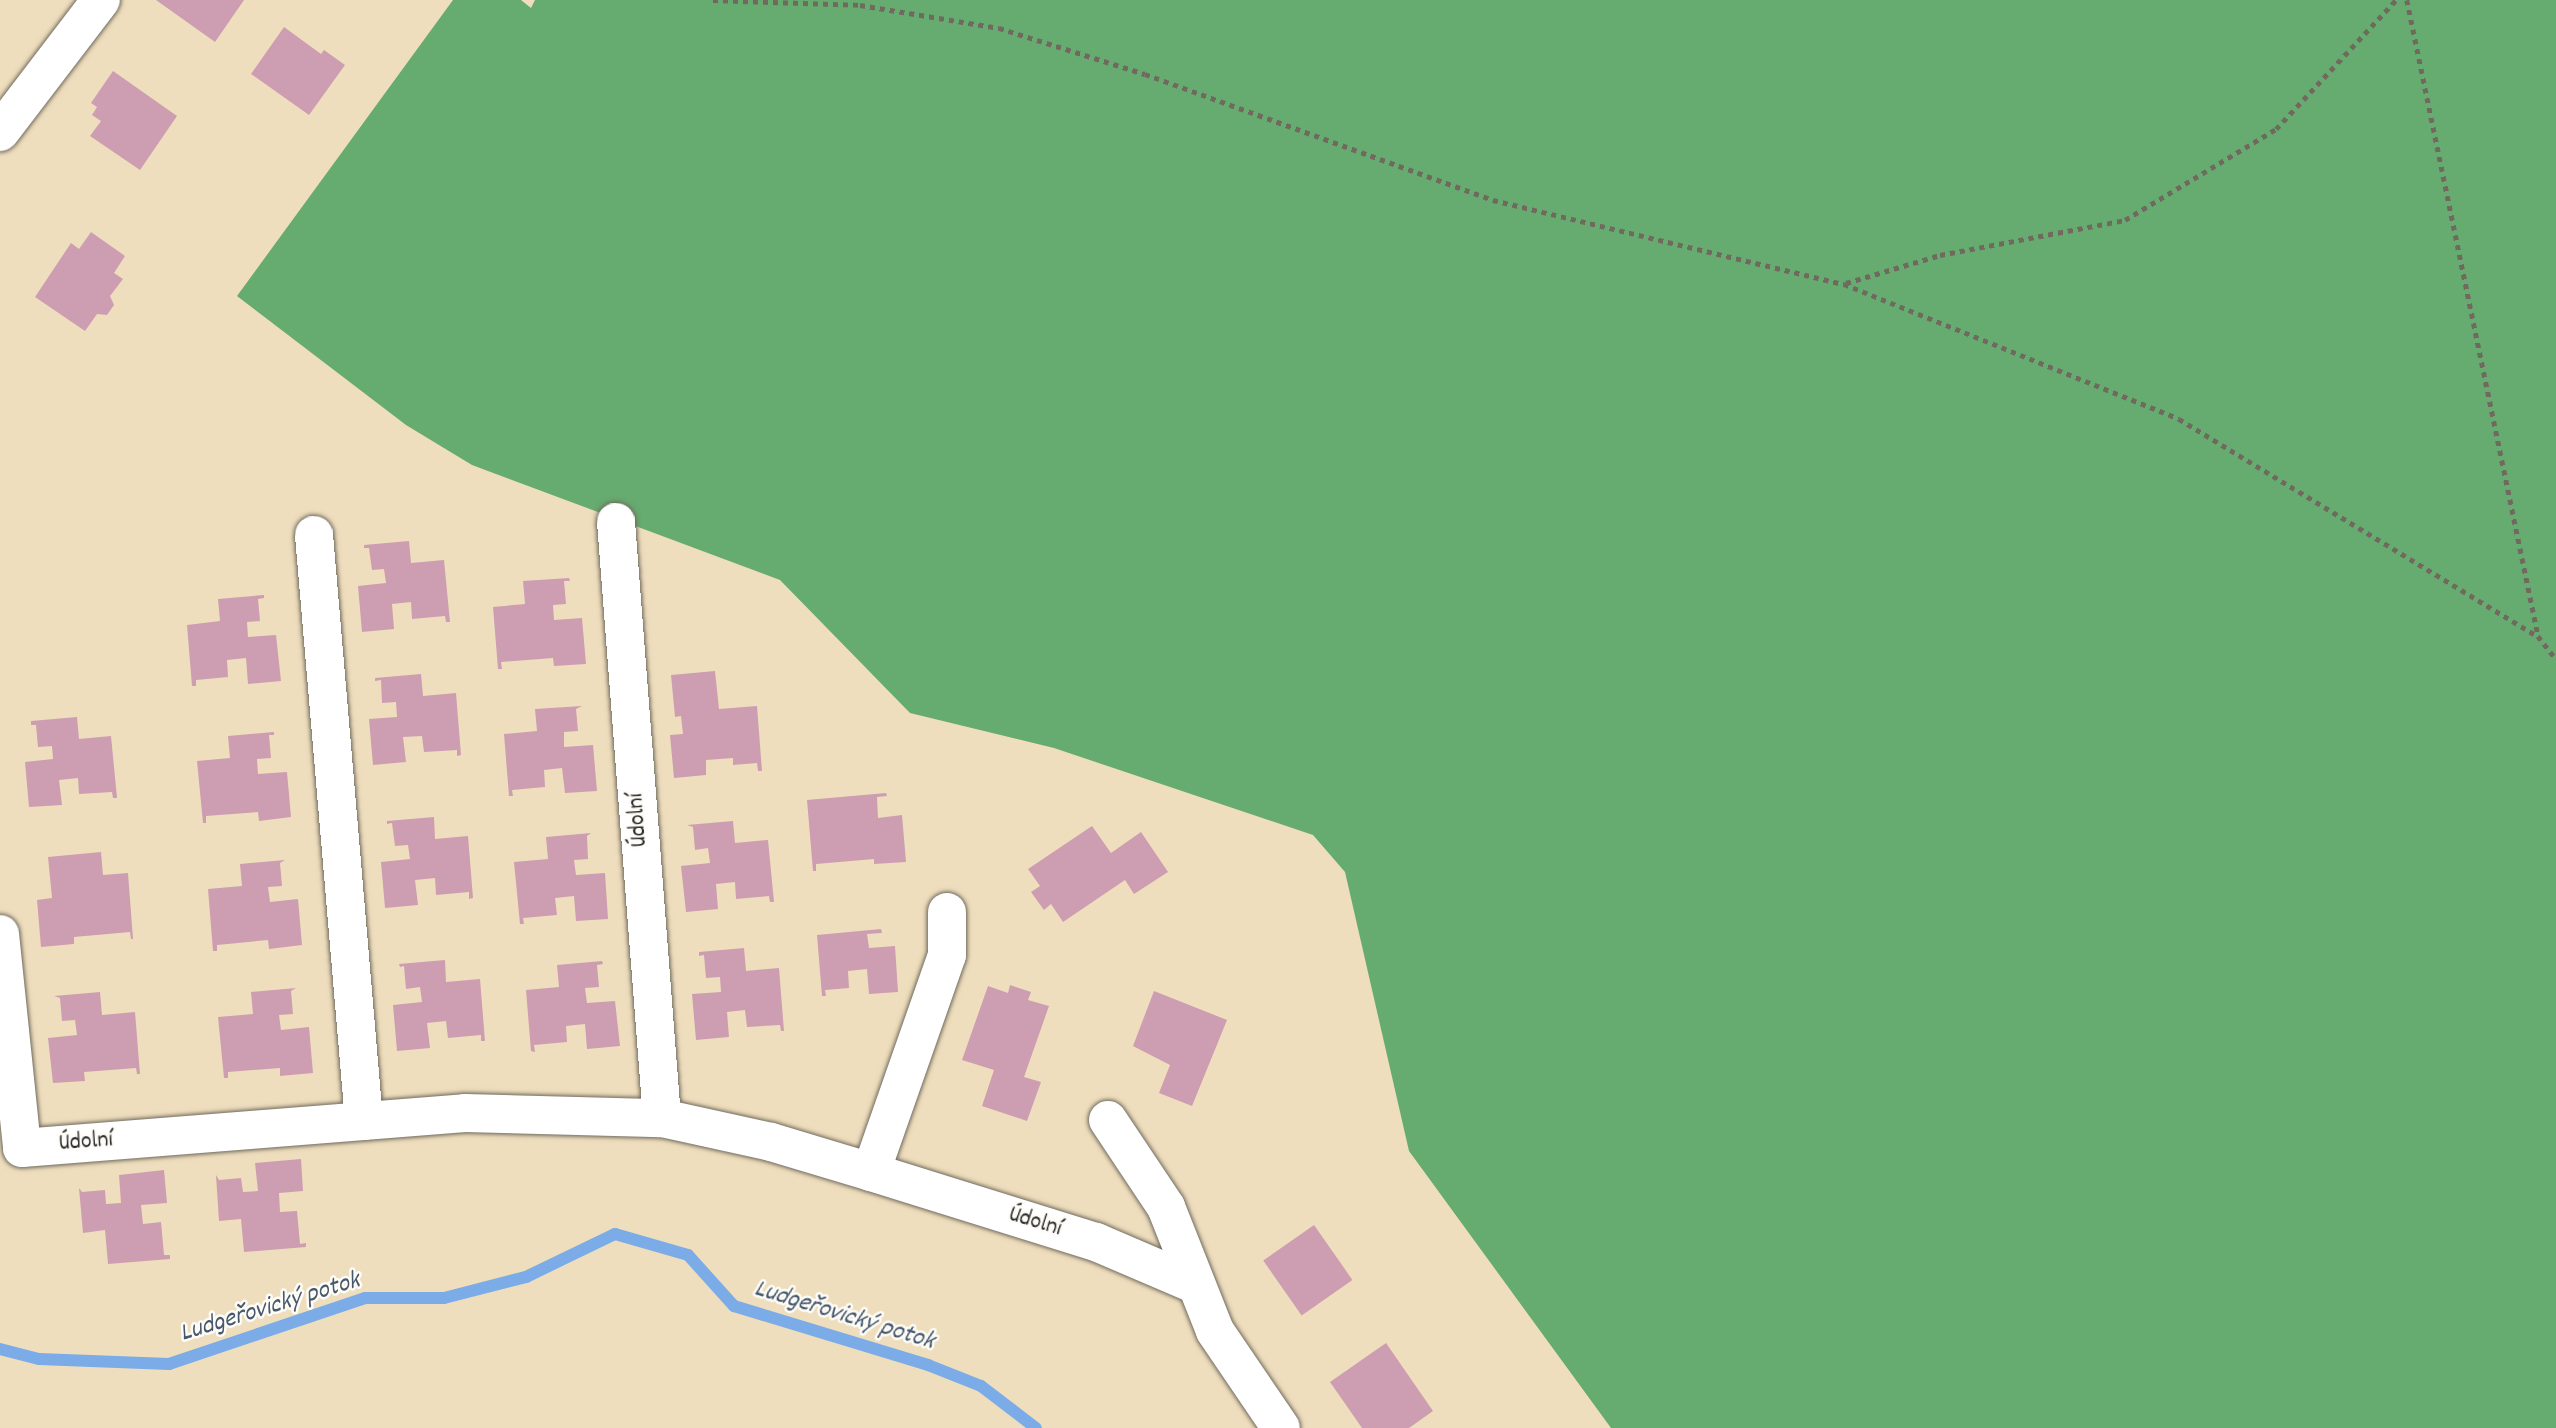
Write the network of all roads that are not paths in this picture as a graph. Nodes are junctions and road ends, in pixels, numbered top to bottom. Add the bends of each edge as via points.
1 (101, 0) edge
2 (0, 132) edge
3 (616, 522) dead end
4 (314, 535) dead end
5 (947, 912) dead end
6 (0, 934) edge
7 (662, 1118) junction
8 (1108, 1120) dead end
9 (364, 1121) junction
10 (871, 1172) junction
11 (1194, 1284) junction
12 (1281, 1428) edge

1 - 2 street
3 - 7 street, Údolní
4 - 9 street
5 - 10 street via 947,955
6 - 9 street, Údolní via 22,1147
7 - 9 street, Údolní via 465,1113
7 - 10 street, Údolní via 771,1142
8 - 11 street via 1166,1207
10 - 11 street, Údolní via 1096,1242
11 - 12 street via 1215,1331

